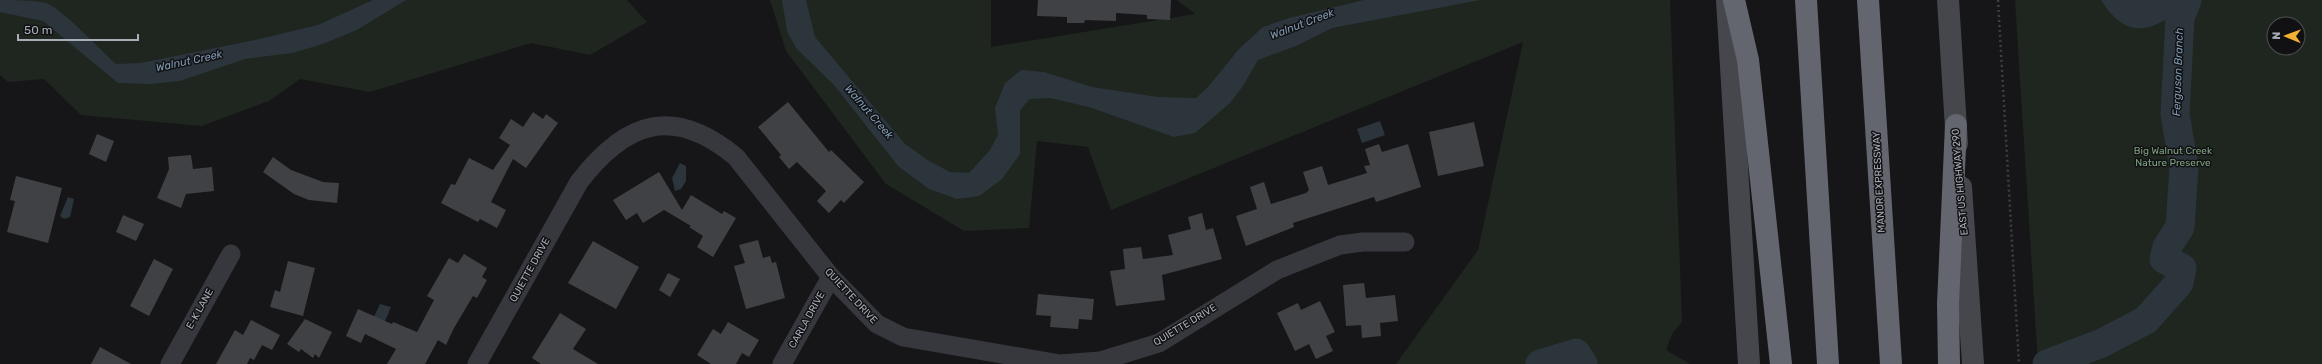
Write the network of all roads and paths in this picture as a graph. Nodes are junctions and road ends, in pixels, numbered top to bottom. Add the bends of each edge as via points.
1 (1727, 0) edge
2 (1734, 0) edge
3 (1806, 0) edge
4 (1868, 0) edge
5 (1948, 0) edge
6 (1998, 0) edge
7 (1956, 125) junction
8 (1405, 242) dead end
9 (231, 254) dead end
10 (831, 276) junction
11 (1827, 354) edge
12 (170, 364) edge
13 (477, 364) edge
14 (782, 364) edge
15 (1060, 364) edge
16 (1749, 364) edge
17 (1781, 364) edge
18 (1891, 364) edge
19 (1949, 364) edge
20 (1973, 364) edge
21 (2019, 364) edge

1 - 16 main road
2 - 17 highway via 1748,60
3 - 11 highway
4 - 18 highway, MANOR EXPRESSWAY
5 - 7 main road, EAST US HIGHWAY 290
6 - 21 path
7 - 19 highway via 1948,304
7 - 20 main road, EAST US HIGHWAY 290
8 - 15 street, QUIETTE DRIVE via 1340,245 1277,270 1159,343 1100,362
9 - 12 street, E-K LANE
10 - 13 street, QUIETTE DRIVE via 736,157 720,144 682,128 660,125 639,130 618,141 596,159 579,182
10 - 14 street, CARLA DRIVE
10 - 15 street, QUIETTE DRIVE via 867,314 889,332 903,337

